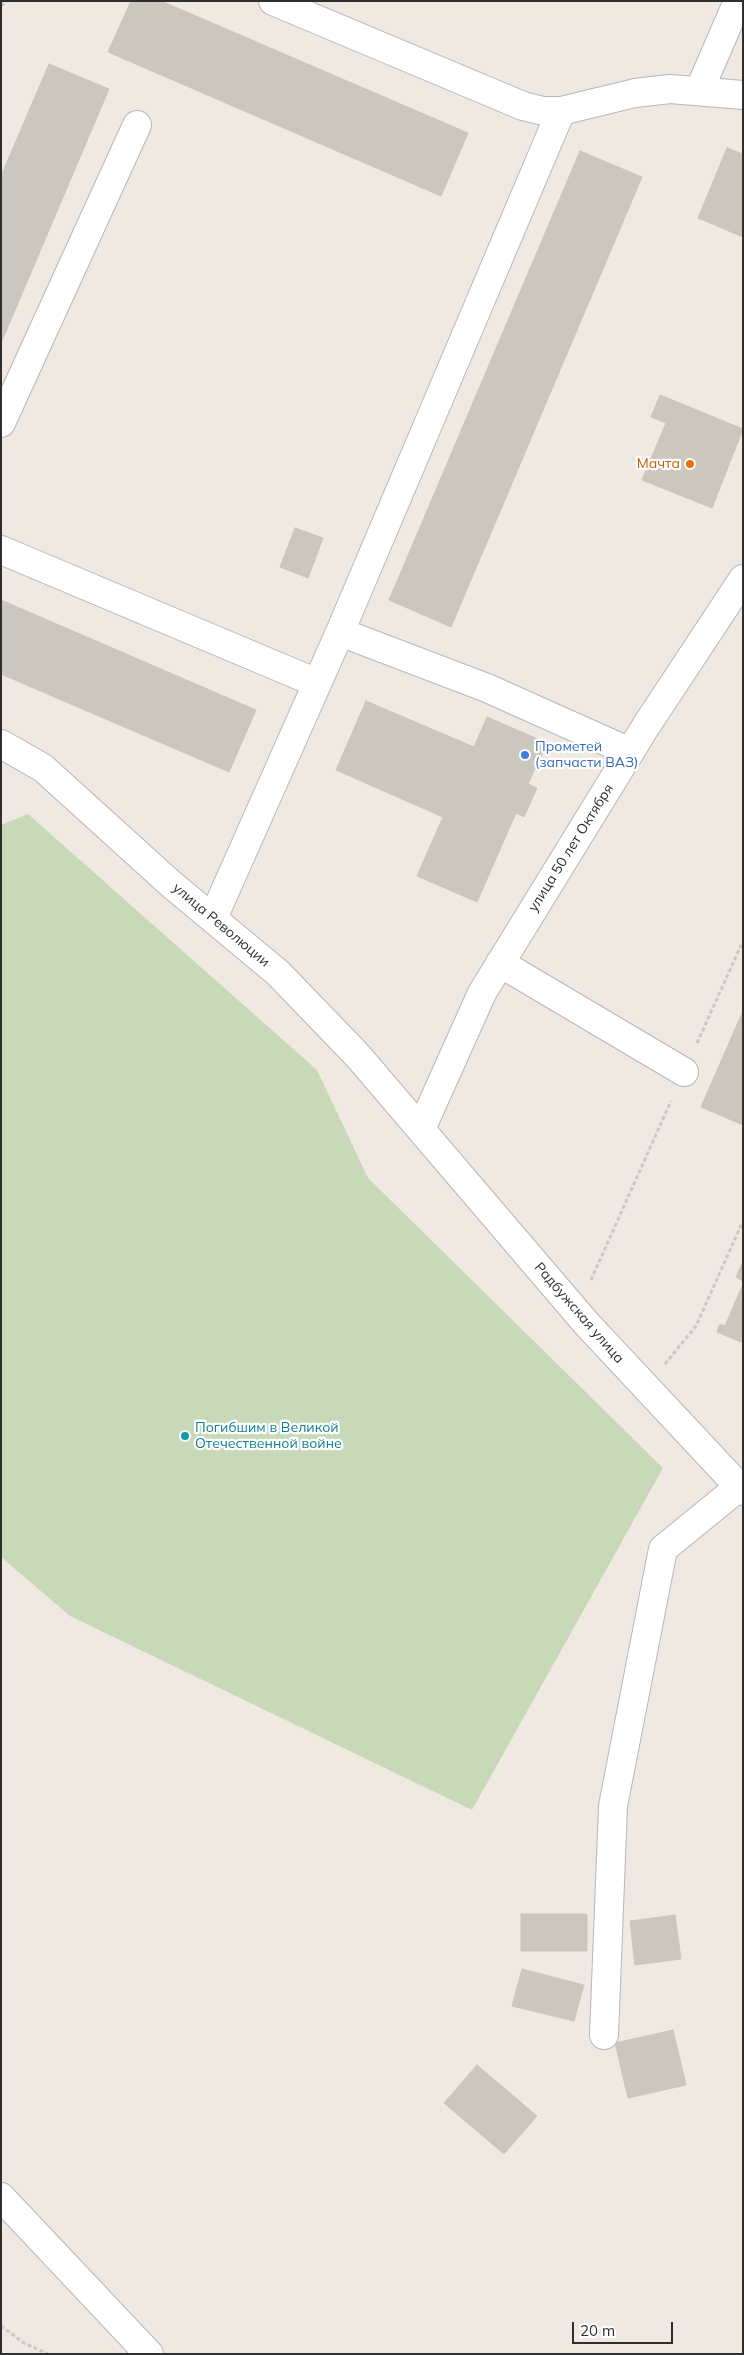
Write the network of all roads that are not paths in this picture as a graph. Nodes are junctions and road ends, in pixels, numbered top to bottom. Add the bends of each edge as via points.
1 (738, 1) edge
2 (286, 4) edge
3 (699, 91) junction
4 (743, 95) edge
5 (561, 112) junction
6 (137, 125) dead end
7 (1, 423) edge
8 (1, 550) edge
9 (743, 579) edge
10 (340, 632) junction
11 (317, 683) junction
12 (1, 744) edge
13 (630, 752) junction
14 (213, 918) junction
15 (500, 963) junction
16 (684, 1072) road end
17 (421, 1129) junction
18 (741, 1489) edge
19 (604, 2035) dead end
20 (1, 2197) edge
21 (149, 2354) edge

1 - 3 street
2 - 5 street via 524,106
3 - 4 street
3 - 5 street via 670,89 635,93
5 - 10 street
6 - 7 street
8 - 11 street
9 - 13 street, улица 50 лет Октября
10 - 11 street
10 - 13 street via 487,688
11 - 14 street
12 - 14 street, улица Революции via 43,768
13 - 15 street, улица 50 лет Октября
14 - 17 street, улица Революции via 278,973 358,1056
15 - 16 street
15 - 17 street, улица 50 лет Октября via 468,1021
17 - 18 street, Радбужская улица via 577,1312
18 - 19 street via 664,1550 613,1806
20 - 21 street

